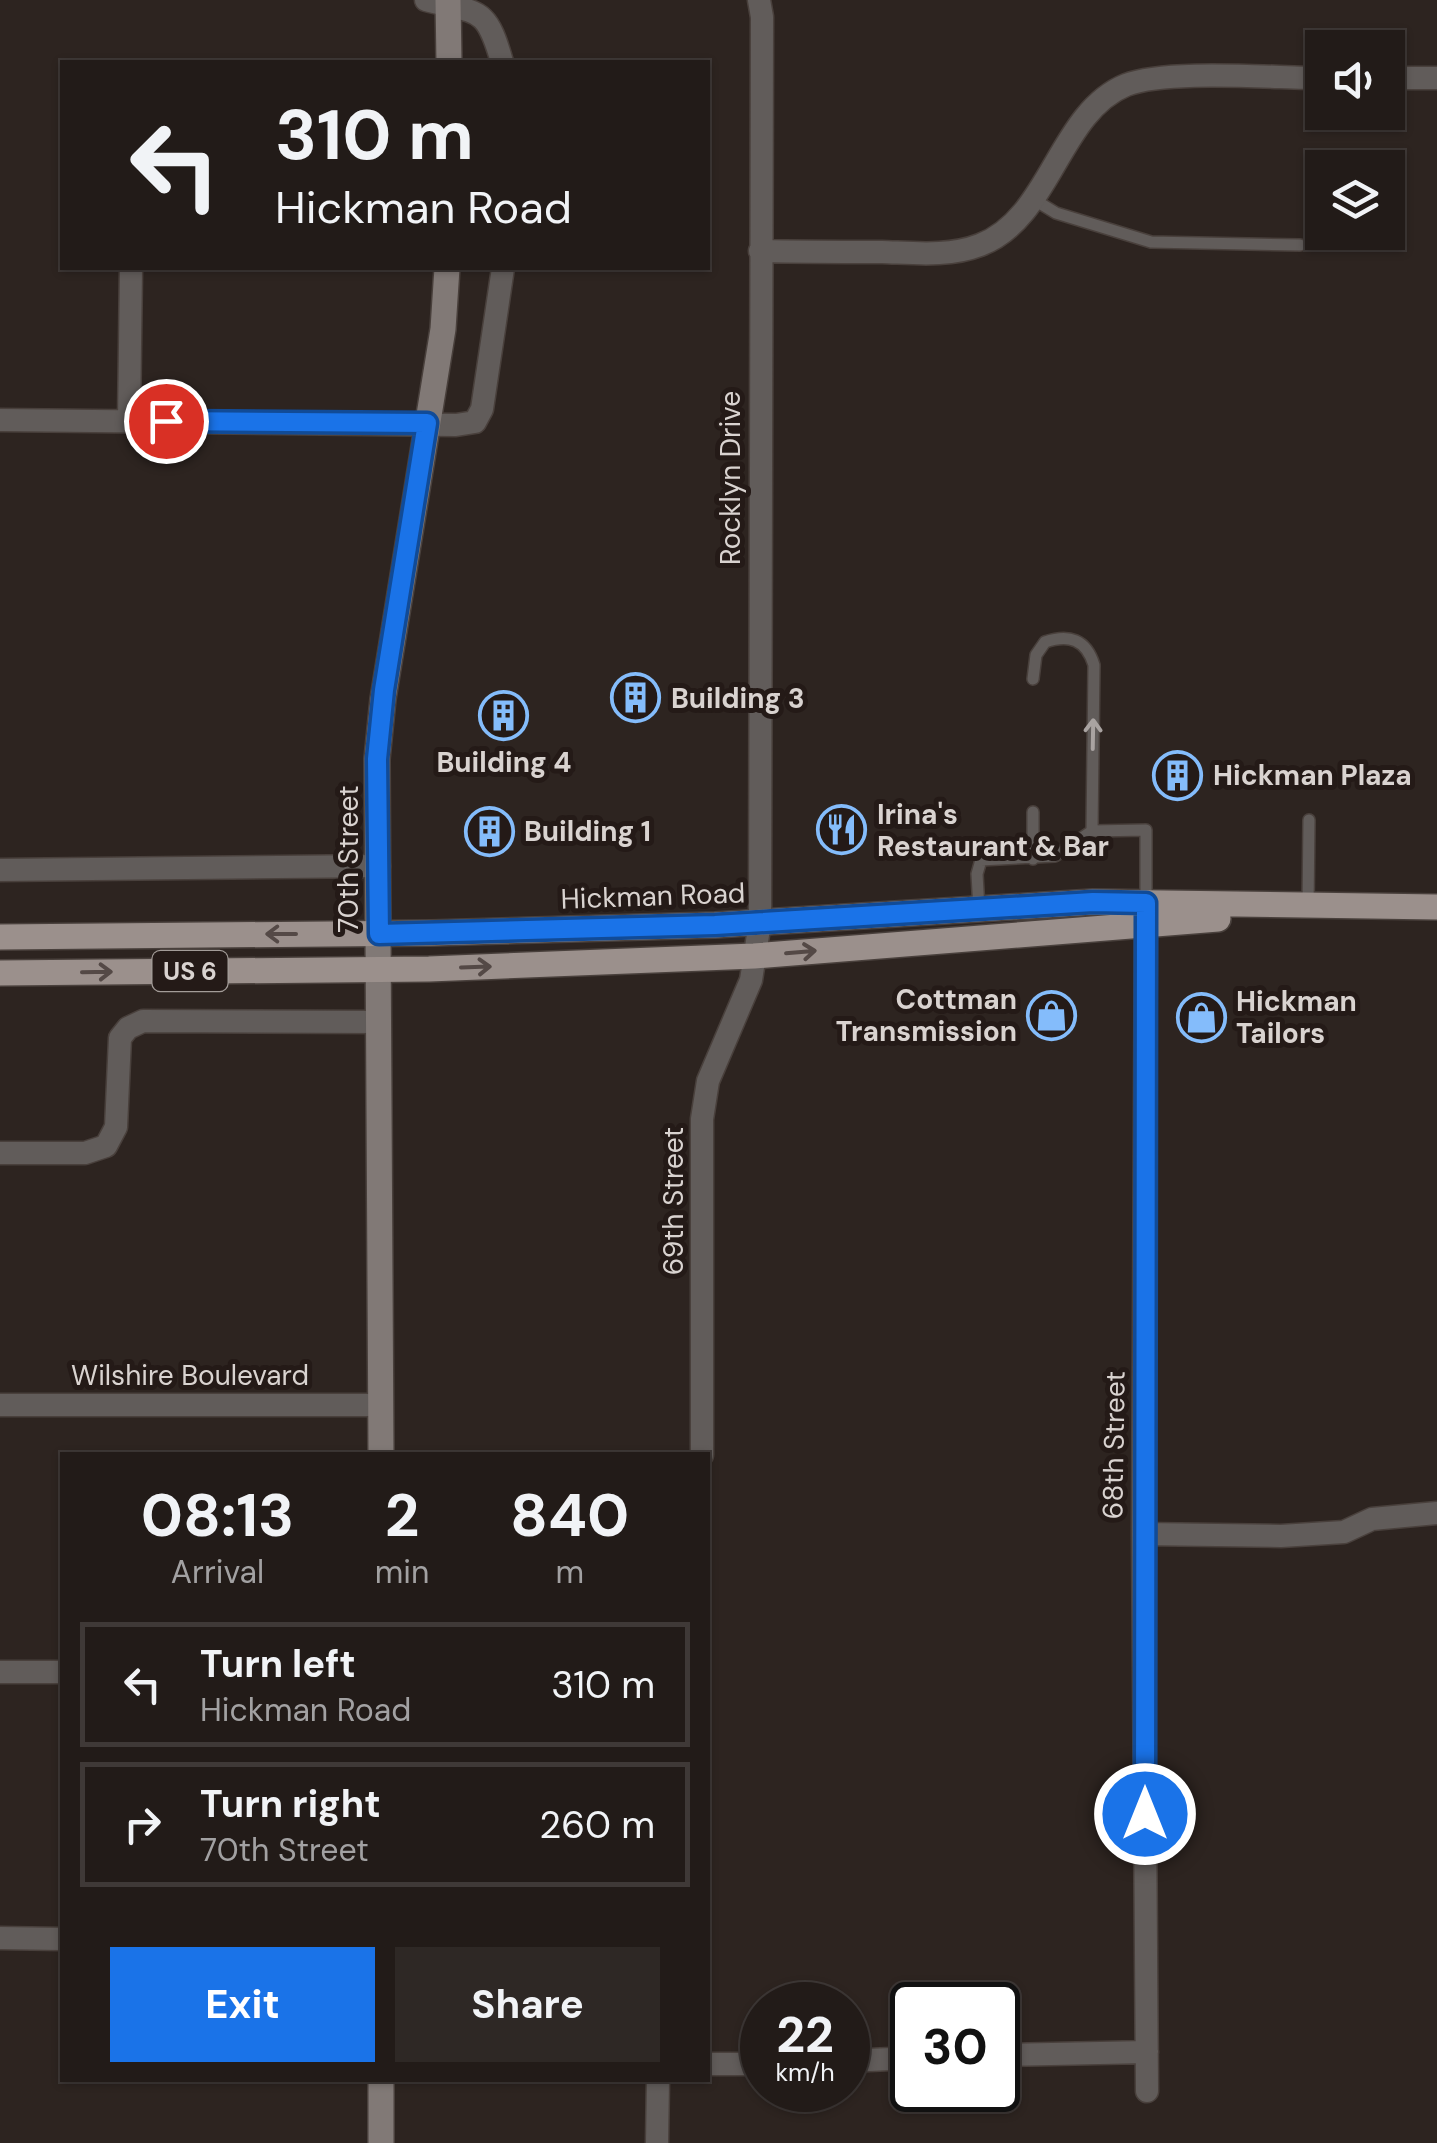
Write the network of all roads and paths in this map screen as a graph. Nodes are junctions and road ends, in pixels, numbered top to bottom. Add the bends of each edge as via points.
1 (759, 0) edge
2 (441, 2) edge
3 (449, 60) edge
4 (501, 60) edge
5 (1305, 78) edge
6 (1405, 78) edge
7 (1437, 78) edge
8 (1033, 199) junction
9 (1300, 245) dead end
10 (760, 251) junction
11 (131, 270) edge
12 (447, 270) edge
13 (503, 270) edge
14 (0, 420) edge
15 (129, 421) junction
16 (427, 423) junction
17 (1033, 678) dead end
18 (1033, 812) dead end
19 (1308, 820) dead end
20 (1092, 831) junction
21 (1034, 859) junction
22 (378, 866) junction
23 (0, 870) edge
24 (1308, 906) junction
25 (1437, 907) edge
26 (979, 909) junction
27 (1146, 914) junction
28 (760, 922) junction
29 (379, 934) junction
30 (0, 937) edge
31 (754, 956) junction
32 (379, 969) junction
33 (0, 973) edge
34 (379, 1022) junction
35 (0, 1153) edge
36 (0, 1405) edge
37 (381, 1405) junction
38 (381, 1452) edge
39 (702, 1452) edge
40 (1437, 1513) edge
41 (1143, 1534) junction
42 (0, 1672) edge
43 (60, 1672) edge
44 (0, 1938) edge
45 (60, 1939) edge
46 (1146, 2052) junction
47 (1020, 2055) edge
48 (710, 2064) edge
49 (740, 2064) edge
50 (381, 2082) edge
51 (658, 2082) edge
52 (1147, 2092) dead end
53 (381, 2143) edge
54 (657, 2143) edge

1 - 10 street, Rocklyn Drive
2 - 3 street
2 - 4 street via 480,13
5 - 8 street via 1152,78 1123,86 1098,103
6 - 7 street
8 - 9 lane via 1056,214 1151,242
8 - 10 street via 1002,233 961,251
10 - 28 street, Rocklyn Drive
11 - 15 street
12 - 16 street, 70th Street
13 - 16 street via 482,409 475,422
14 - 15 street
15 - 16 street
16 - 22 street, 70th Street via 383,699
20 -> 17 lane via 1090,653 1070,638 1044,642
18 - 21 lane
19 - 24 lane
20 - 21 lane via 1055,856
20 - 27 lane via 1146,830
21 - 26 lane via 981,860
22 - 23 street
22 - 29 street, 70th Street
24 - 25 main road, Hickman Road / US 6
24 - 27 main road, Hickman Road / US 6
26 - 27 main road, Hickman Road / US 6 via 1093,902
26 - 28 main road, Hickman Road / US 6
31 -> 27 main road, Hickman Road / US 6
27 - 41 street, 68th Street
28 - 29 main road, Hickman Road / US 6
28 - 31 street, Rocklyn Drive
29 -> 30 main road, Hickman Road / US 6
29 - 32 street, 70th Street
32 -> 31 main road, Hickman Road / US 6
31 - 39 street, 69th Street via 751,980 708,1081 702,1119
33 -> 32 main road, Hickman Road / US 6
32 - 34 street, 70th Street
34 - 35 street via 144,1020 120,1038 112,1139 95,1152
34 - 37 street, 70th Street
36 - 37 street, Wilshire Boulevard
37 - 38 street, 70th Street
40 - 41 street via 1372,1519 1344,1532
41 - 46 street, 68th Street
42 - 43 street
44 - 45 street
46 - 47 street
46 - 52 street, 68th Street
48 - 49 street
50 - 53 street
51 - 54 street

